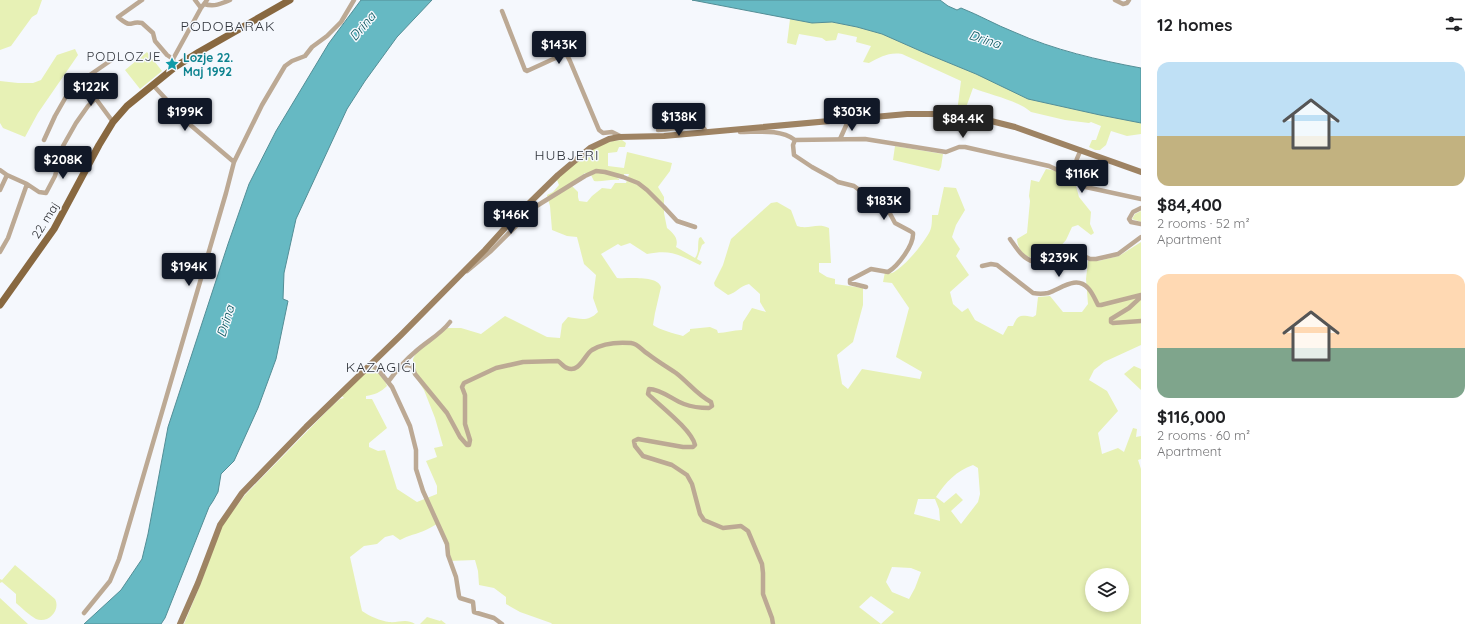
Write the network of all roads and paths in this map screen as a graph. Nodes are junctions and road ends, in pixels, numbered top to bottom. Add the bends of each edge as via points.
1 (142, 0) edge
2 (195, 0) edge
3 (230, 0) edge
4 (290, 0) edge
5 (354, 0) edge
6 (1115, 0) edge
7 (1129, 0) edge
8 (206, 2) edge
9 (201, 8) junction
10 (502, 11) dead end
11 (173, 60) junction
12 (110, 61) dead end
13 (175, 67) junction
14 (82, 80) junction
15 (153, 85) junction
16 (95, 99) junction
17 (849, 119) junction
18 (113, 122) junction
19 (733, 129) junction
20 (658, 130) dead end
21 (706, 132) junction
22 (623, 137) junction
23 (840, 139) junction
24 (44, 140) dead end
25 (795, 140) junction
26 (1081, 150) junction
27 (234, 162) junction
28 (0, 170) edge
29 (1141, 172) edge
30 (7, 175) junction
31 (1076, 182) junction
32 (27, 184) junction
33 (0, 190) edge
34 (1141, 199) edge
35 (1141, 208) edge
36 (1141, 224) edge
37 (695, 227) dead end
38 (1141, 237) edge
39 (1010, 239) dead end
40 (0, 252) edge
41 (982, 266) dead end
42 (456, 279) junction
43 (866, 287) dead end
44 (1141, 296) edge
45 (1, 301) edge
46 (1141, 321) edge
47 (450, 322) dead end
48 (370, 364) junction
49 (399, 368) junction
50 (388, 382) junction
51 (84, 613) dead end
52 (180, 624) edge
53 (502, 624) edge
54 (773, 624) edge

1 - 11 street via 118,17 130,25 142,23 153,33 155,41 166,55
2 - 9 street
3 - 8 street via 211,6
4 - 13 main road, 22. maj
5 - 27 street via 328,36 312,47 305,56 285,66 262,105
6 - 7 street via 1123,4
8 - 9 street
9 - 11 street
10 - 22 street via 525,70 567,55 598,130
11 - 13 street
12 - 14 street
13 - 15 main road, 22. maj
14 - 16 street
14 - 24 street via 65,97
15 - 18 main road, 22. maj via 127,106
15 - 27 street via 188,123
16 - 18 street
16 - 32 street, 22. maj via 63,146 55,176 46,193 39,192
17 - 19 street
17 - 23 street
17 - 26 street via 924,114 969,116 1015,127
18 - 45 main road, 22. maj via 54,230
19 - 21 street
19 - 25 street via 736,132 780,133
20 - 21 street via 699,125
21 - 22 street
22 - 42 street via 609,139 590,148 558,175
23 - 25 street
23 - 31 street via 865,139 946,152 965,147 1049,166 1064,172
25 - 43 street via 794,155 838,182 854,186 881,202 895,223 913,233 912,241 895,268 888,272 871,269 850,280 850,283
26 - 29 street
26 - 31 street via 1074,168
27 - 51 street via 119,558 110,581
28 - 30 street, 22. maj
30 - 32 street, 22. maj
30 - 33 street
31 - 34 street via 1081,186
32 - 40 street, 22. maj via 8,238
35 - 36 street via 1133,212 1129,219
37 - 42 street via 676,222 638,183 596,171 535,207 491,252
38 - 39 street via 1118,254 1096,259 1086,258 1078,253 1057,253 1034,262 1019,253
41 - 44 street via 997,265 1033,293 1046,294 1070,282 1085,285 1101,305
42 - 48 street
44 - 46 street via 1111,320 1113,323
47 - 49 street
48 - 50 street
48 - 52 street via 242,493 220,525
49 - 50 street
49 - 54 street via 412,366 447,413 467,446 470,442 465,424 465,395 462,387 464,383 492,370 522,362 558,361 573,369 582,363 591,350 611,343 632,343 640,346 646,354 677,374 711,402 712,406 710,408 685,404 649,389 648,394 683,427 695,445 683,447 638,439 634,441 635,446 643,456 672,465 687,475 704,520 723,528 741,526 748,531 763,569 763,594
50 - 53 street via 412,432 416,450 416,469 447,544 459,596 473,602 474,612 494,618

